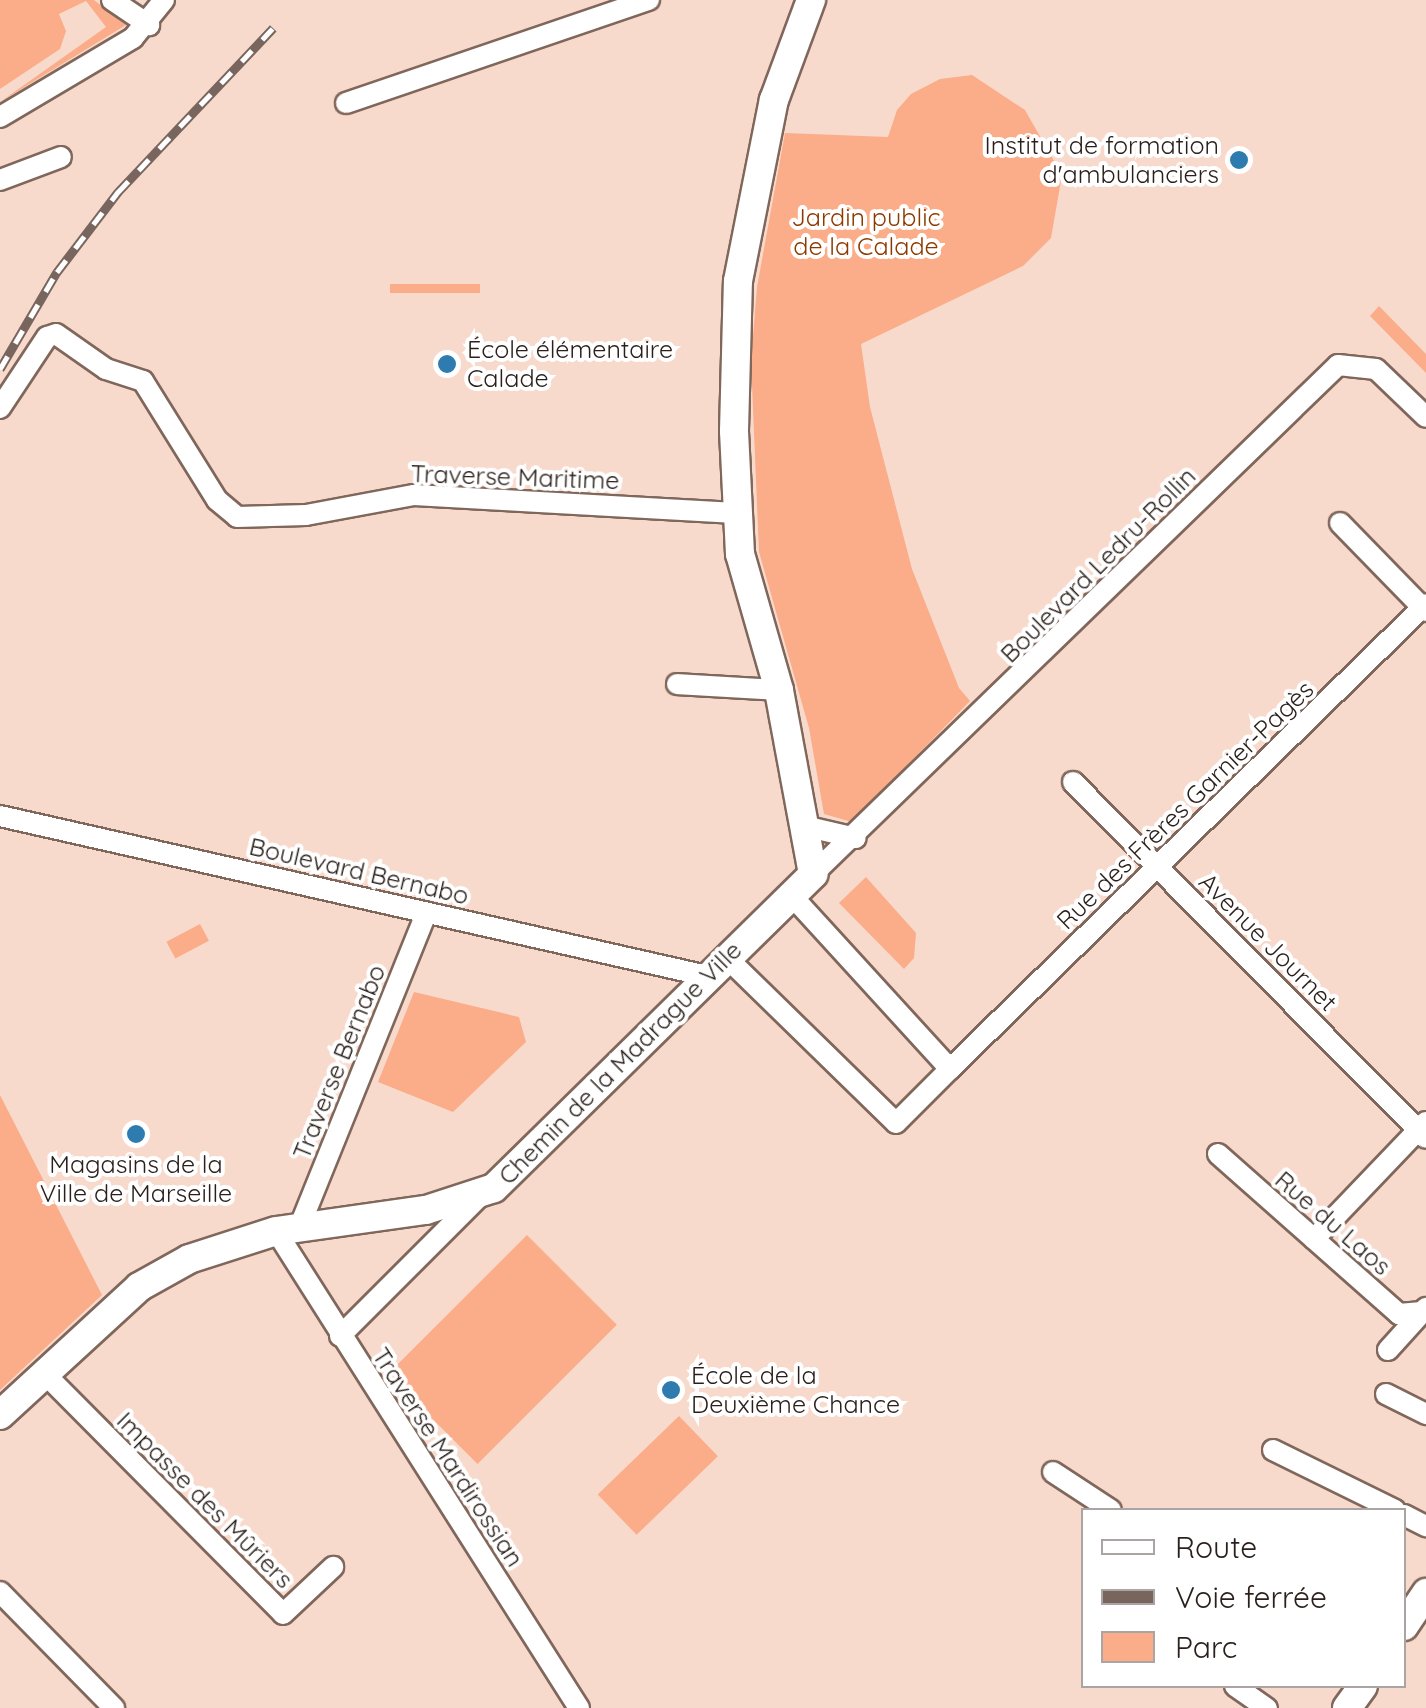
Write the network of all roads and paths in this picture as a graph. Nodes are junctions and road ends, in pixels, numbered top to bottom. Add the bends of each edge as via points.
1 (112, 0) edge
2 (164, 0) edge
3 (649, 0) edge
4 (811, 0) edge
5 (149, 24) junction
6 (346, 103) dead end
7 (0, 117) edge
8 (61, 157) dead end
9 (0, 180) edge
10 (0, 408) edge
11 (1426, 417) edge
12 (735, 513) junction
13 (1340, 523) dead end
14 (1425, 607) edge
15 (677, 684) dead end
16 (779, 690) junction
17 (1074, 782) dead end
18 (0, 816) edge
19 (804, 826) junction
20 (856, 838) junction
21 (1158, 866) junction
22 (813, 874) junction
23 (792, 896) junction
24 (426, 914) junction
25 (717, 967) junction
26 (950, 1068) junction
27 (1424, 1130) edge
28 (1218, 1154) dead end
29 (479, 1197) junction
30 (288, 1230) junction
31 (1314, 1239) junction
32 (1424, 1310) edge
33 (340, 1336) junction
34 (1388, 1350) dead end
35 (44, 1374) junction
36 (1386, 1394) dead end
37 (1426, 1414) edge
38 (0, 1415) edge
39 (1274, 1450) dead end
40 (1052, 1472) dead end
41 (1108, 1508) edge
42 (1391, 1508) edge
43 (333, 1567) dead end
44 (0, 1592) edge
45 (1426, 1593) edge
46 (1406, 1623) edge
47 (1238, 1688) edge
48 (114, 1708) edge
49 (579, 1708) edge
50 (1267, 1708) edge

1 - 5 street
2 - 5 street
3 - 6 street
4 - 12 street via 774,100 738,281
5 - 7 street
8 - 9 street
10 - 12 street, Traverse Maritime via 47,337 66,337 144,381 218,500 237,518 306,515 414,496
11 - 20 street, Boulevard Ledru-Rollin via 1376,369 1338,365
12 - 16 street via 740,554
13 - 14 street
14 - 21 street, Rue des Frères Garnier-Pagès
15 - 16 street
16 - 19 street
17 - 21 street, Avenue Journet
18 - 24 street, Boulevard Bernabo
19 - 20 street
19 - 22 street
20 - 22 street, Boulevard Ledru-Rollin
21 - 26 street, Rue des Frères Garnier-Pagès
21 - 27 street, Avenue Journet
22 - 23 street, Chemin de la Madrague Ville
23 - 25 street, Chemin de la Madrague Ville
23 - 26 street
24 - 25 street, Boulevard Bernabo
24 - 30 street, Traverse Bernabo
25 - 26 street, Rue des Frères Garnier-Pagès via 809,1043 825,1048 896,1123
25 - 29 street, Chemin de la Madrague Ville
27 - 31 street
28 - 31 street, Rue du Laos
29 - 30 street, Chemin de la Madrague Ville
29 - 33 street
30 - 33 street, Traverse Mardirossian
30 - 35 street, Chemin de la Madrague Ville via 189,1260 139,1288
31 - 32 street, Rue du Laos via 1399,1314
32 - 34 street, Rue du Laos
33 - 49 street, Traverse Mardirossian
35 - 38 street, Chemin de la Madrague Ville
35 - 43 street, Impasse des Mûriers via 283,1614
36 - 37 street
39 - 42 street
40 - 41 street
44 - 48 street
45 - 46 street
47 - 50 street

